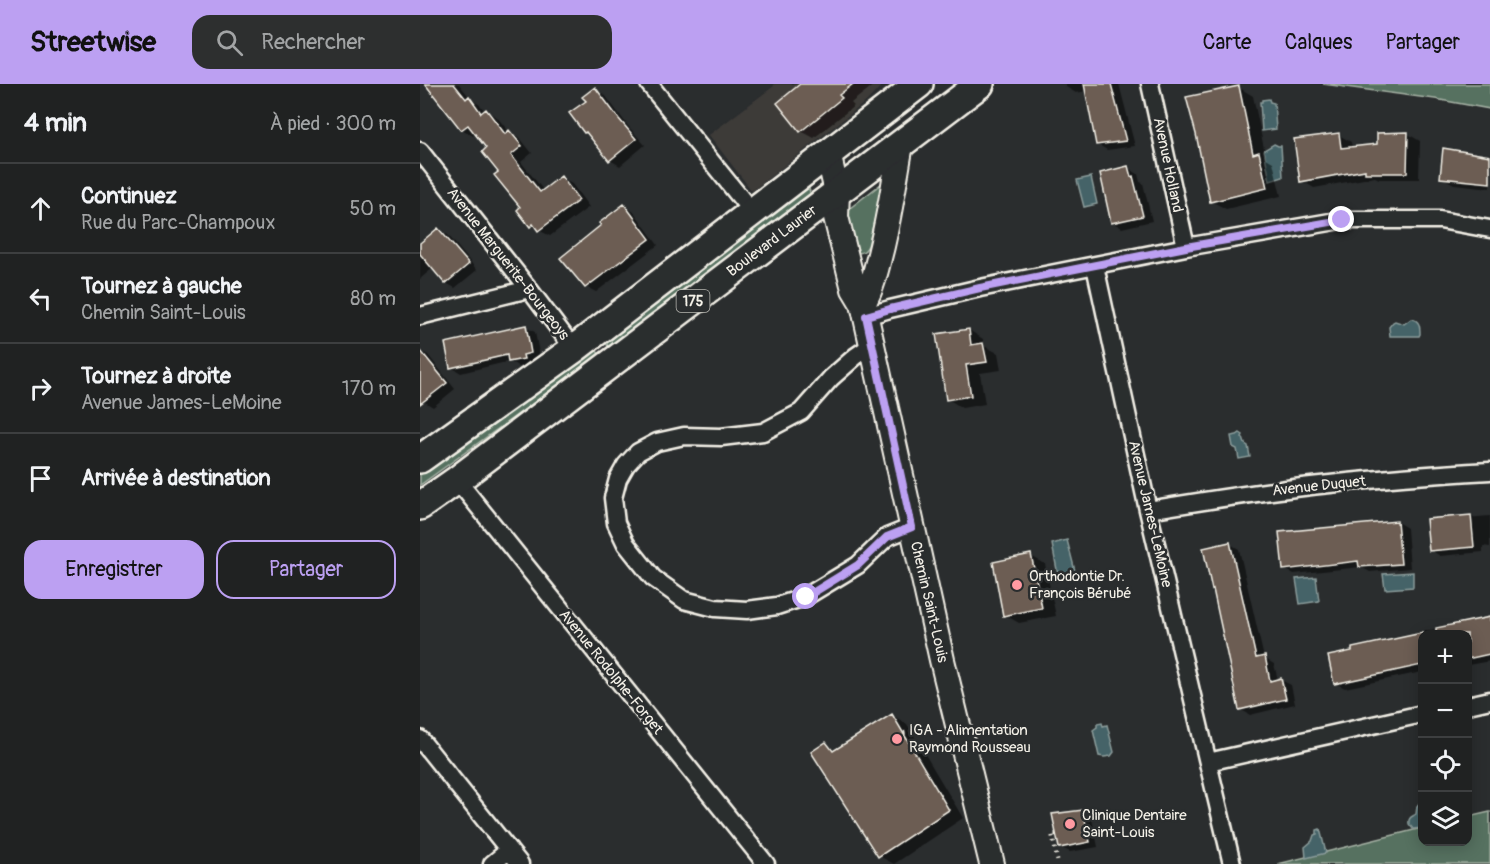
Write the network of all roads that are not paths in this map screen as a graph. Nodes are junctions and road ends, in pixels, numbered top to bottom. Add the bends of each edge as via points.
1 (649, 84) edge
2 (919, 84) edge
3 (980, 84) edge
4 (1150, 84) edge
5 (901, 144) junction
6 (420, 151) edge
7 (828, 153) junction
8 (837, 192) junction
9 (752, 212) junction
10 (1490, 229) edge
11 (1186, 247) junction
12 (1095, 266) junction
13 (530, 288) junction
14 (864, 310) junction
15 (420, 316) edge
16 (872, 345) junction
17 (574, 349) junction
18 (421, 456) edge
19 (1490, 471) edge
20 (457, 480) junction
21 (420, 506) edge
22 (1148, 510) junction
23 (912, 527) junction
24 (1490, 700) edge
25 (1472, 704) edge
26 (1418, 715) edge
27 (420, 739) edge
28 (1208, 762) junction
29 (509, 850) junction
30 (492, 864) edge
31 (520, 864) edge
32 (766, 864) edge
33 (992, 864) edge
34 (1232, 864) edge

1 - 9 street
2 - 7 main road, 175
3 - 5 main road, Boulevard Laurier / 175
4 - 11 street, Avenue Holland
5 - 8 main road, Boulevard Laurier / 175
5 - 14 street via 885,233
6 - 13 street, Avenue Marguerite-Bourgeoys
7 - 8 street, Chemin Saint-Louis
7 - 9 main road, 175
8 - 14 street, Chemin Saint-Louis via 836,217 854,290
8 - 20 main road, Boulevard Laurier / 175
9 - 17 main road, 175
10 - 11 street via 1440,220 1342,220
11 - 12 street
12 - 14 street via 890,309
12 - 22 street, Avenue James-LeMoine
13 - 15 street
13 - 17 street, Avenue Marguerite-Bourgeoys
14 - 16 street, Chemin Saint-Louis
16 - 23 street, Chemin Saint-Louis
16 - 23 street via 831,378 801,412 763,432 684,436 657,442 638,452 618,479 613,498 616,523 626,544 653,578 684,600 715,608 747,610 806,597 858,565 887,537
17 - 18 main road, 175
19 - 22 street, Avenue Duquet via 1329,484
20 - 21 main road, Boulevard Laurier / 175
20 - 32 street, Avenue Rodolphe-Forget
22 - 28 street, Avenue James-LeMoine
23 - 33 street, Chemin Saint-Louis
24 - 25 street
26 - 28 street
27 - 29 street
28 - 34 street, Avenue James-LeMoine
29 - 30 street
29 - 31 street

